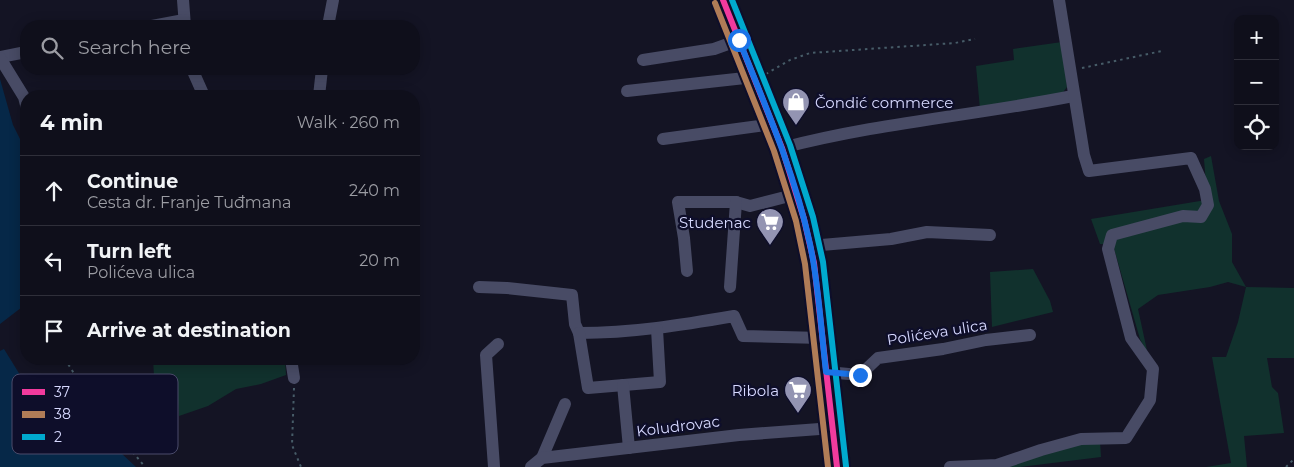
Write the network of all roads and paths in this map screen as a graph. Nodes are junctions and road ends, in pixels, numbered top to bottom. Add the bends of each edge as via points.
1 (183, 0) edge
2 (333, 0) edge
3 (723, 0) edge
4 (1060, 0) edge
5 (184, 20) edge
6 (329, 20) edge
7 (975, 38) dead end
8 (739, 40) junction
9 (1162, 51) dead end
10 (20, 53) edge
11 (0, 57) edge
12 (643, 60) dead end
13 (1070, 71) junction
14 (195, 75) edge
15 (321, 75) edge
16 (755, 79) junction
17 (20, 90) edge
18 (201, 90) edge
19 (320, 90) edge
20 (627, 92) dead end
21 (1073, 96) junction
22 (773, 124) junction
23 (664, 139) dead end
24 (782, 148) junction
25 (797, 194) junction
26 (736, 202) junction
27 (990, 235) dead end
28 (810, 246) junction
29 (687, 271) dead end
30 (479, 287) dead end
31 (730, 287) dead end
32 (657, 329) junction
33 (579, 333) junction
34 (1030, 335) dead end
35 (822, 338) junction
36 (498, 344) dead end
37 (292, 365) edge
38 (826, 372) junction
39 (294, 378) joint
40 (623, 385) junction
41 (565, 404) dead end
42 (833, 428) junction
43 (629, 448) junction
44 (135, 454) edge
45 (542, 458) junction
46 (1294, 459) edge
47 (145, 467) edge
48 (301, 467) edge
49 (494, 467) edge
50 (530, 467) edge
51 (837, 467) edge
52 (950, 467) edge
53 (1286, 467) edge

1 - 5 street
2 - 6 street
3 - 8 main road
4 - 13 street
7 - 16 path via 954,43 810,53
8 - 12 street via 714,49
8 - 16 main road
9 - 13 path
10 - 11 street
11 - 17 street
13 - 21 street
14 - 18 street
15 - 19 street
16 - 20 street
16 - 22 main road
21 - 24 street
21 - 52 street via 1090,171 1191,158 1205,189 1208,205 1201,217 1183,216 1112,235 1108,249 1131,338 1153,369 1150,400 1126,438 1081,439 997,466
22 - 23 street
22 - 24 main road
24 - 25 main road
25 - 26 street via 750,206
25 - 28 main road
26 - 29 street via 678,202
26 - 31 street
27 - 28 street via 927,232 891,239
28 - 35 main road
30 - 33 street via 572,295
32 - 33 street
32 - 35 street via 734,316 743,336
32 - 40 street via 660,382
33 - 40 street via 588,388
34 - 38 street, Polićeva ulica via 878,358 860,375
35 - 38 main road
36 - 49 street via 486,355
37 - 39 street
38 - 42 main road
39 - 48 path via 292,445
40 - 43 street
41 - 45 street
42 - 43 street, Koludrovac
42 - 51 main road
43 - 45 street, Koludrovac
44 - 47 path
45 - 50 street
46 - 53 path

